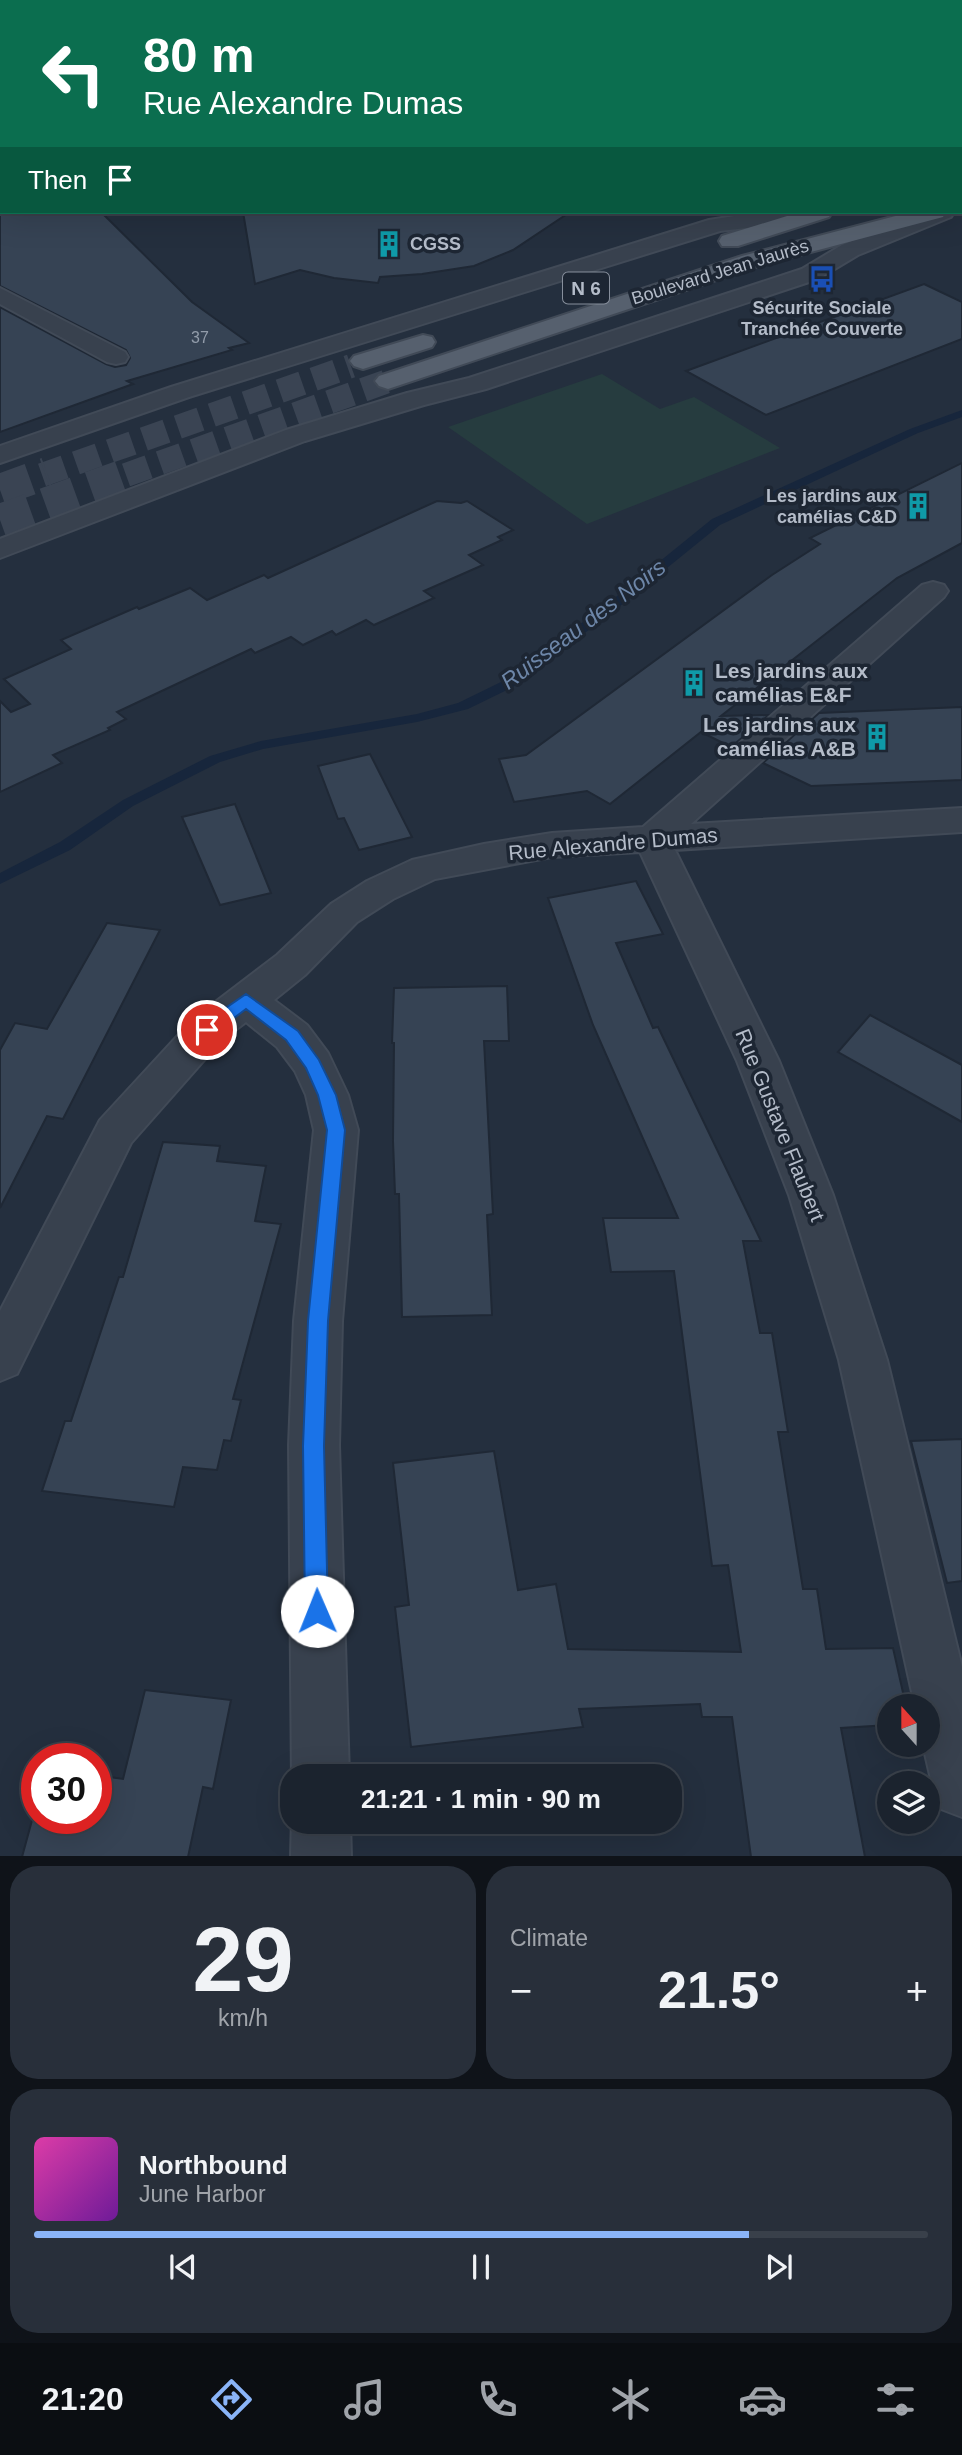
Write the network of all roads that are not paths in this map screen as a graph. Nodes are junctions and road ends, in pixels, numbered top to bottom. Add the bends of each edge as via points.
1 (815, 214) edge
2 (927, 214) edge
3 (938, 214) edge
4 (0, 295) edge
5 (534, 306) dead end
6 (442, 336) dead end
7 (116, 357) dead end
8 (363, 361) tunnel mouth
9 (388, 381) tunnel mouth
10 (0, 455) edge
11 (0, 549) edge
12 (933, 591) dead end
13 (962, 820) edge
14 (652, 839) junction
15 (246, 1000) junction
16 (0, 1359) edge
17 (320, 1764) edge
18 (962, 1788) edge
19 (320, 1834) edge
20 (321, 1856) edge

1 - 5 main road, Boulevard Jean Jaurès / N 6
1 - 10 street via 718,225 180,392
2 - 9 main road, Boulevard Jean Jaurès / N 6 via 750,261
3 - 11 street via 850,250 810,274 477,384 421,396 261,448
4 - 7 street
6 - 8 main road
12 - 14 street
13 - 14 street, Rue Alexandre Dumas
14 - 15 street, Rue Alexandre Dumas via 552,845 425,869 344,913 291,965
14 - 18 street, Rue Gustave Flaubert via 758,1061 811,1195 863,1360
15 - 16 street, Rue Alexandre Dumas via 207,1030 115,1132
15 - 17 street via 292,1036 313,1064 336,1130 318,1321 314,1446
19 - 20 street

